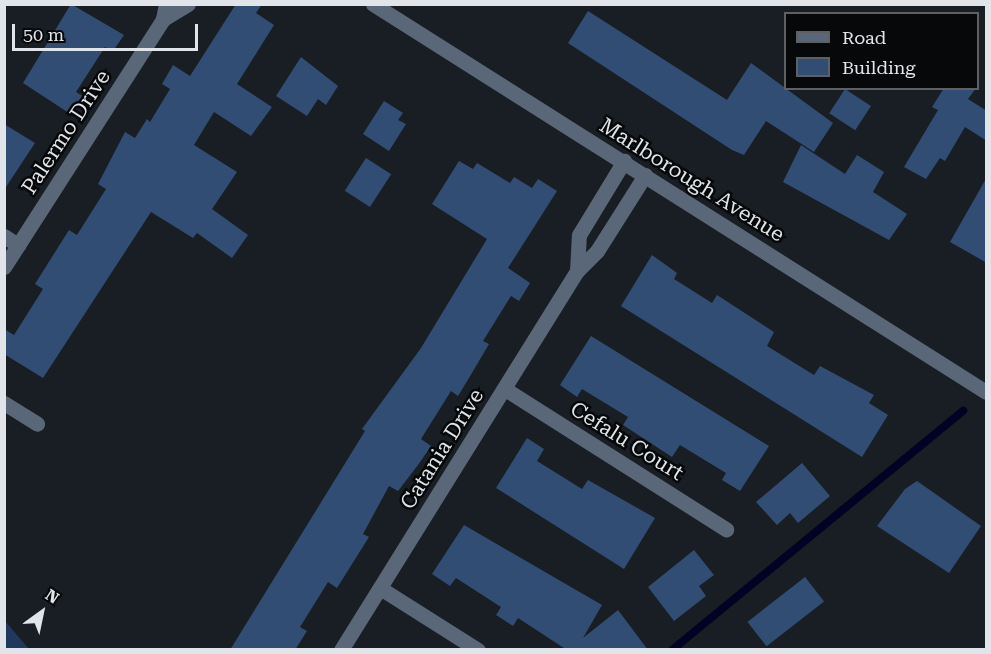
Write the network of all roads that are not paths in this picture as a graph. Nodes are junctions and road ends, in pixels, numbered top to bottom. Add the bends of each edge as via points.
1 (188, 4) edge
2 (373, 4) edge
3 (165, 12) edge
4 (624, 161) junction
5 (645, 175) junction
6 (4, 236) edge
7 (18, 245) junction
8 (4, 267) edge
9 (578, 271) junction
10 (505, 388) junction
11 (987, 392) edge
12 (4, 403) edge
13 (37, 424) dead end
14 (726, 529) dead end
15 (380, 588) junction
16 (341, 650) edge
17 (478, 650) edge

1 - 3 street, Palermo Drive
2 - 4 street, Marlborough Avenue
3 - 7 street, Palermo Drive
4 - 5 street, Marlborough Avenue
4 - 9 street via 579,235
5 - 9 street, Catania Drive via 597,251
5 - 11 street, Marlborough Avenue
6 - 7 street
7 - 8 street, Palermo Drive
9 - 10 street, Catania Drive
10 - 14 street, Cefalu Court
10 - 15 street, Catania Drive
12 - 13 street
15 - 16 street, Catania Drive
15 - 17 street

